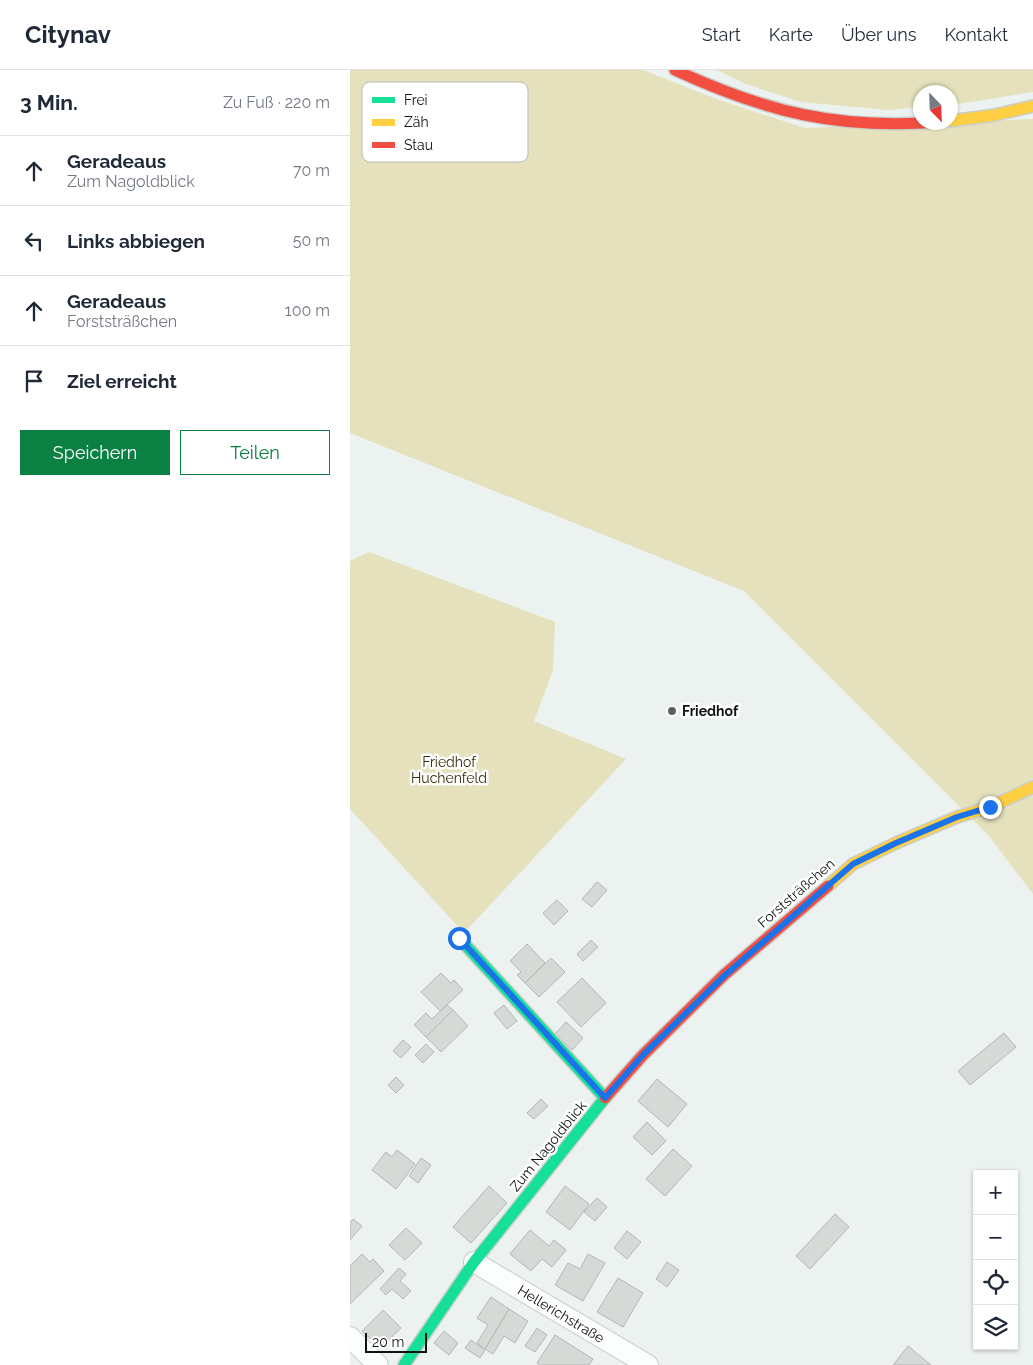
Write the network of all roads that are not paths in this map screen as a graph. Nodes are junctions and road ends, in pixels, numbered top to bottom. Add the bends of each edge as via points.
1 (675, 70) edge
2 (1033, 106) edge
3 (958, 120) edge
4 (913, 124) edge
5 (1033, 787) edge
6 (459, 938) dead end
7 (605, 1098) junction
8 (474, 1262) junction
9 (350, 1337) edge
10 (378, 1365) edge
11 (404, 1365) edge
12 (648, 1365) edge

1 - 4 street via 754,103 808,117 862,124
2 - 3 street
5 - 7 street, Forststräßchen via 853,864 724,976 643,1055
6 - 7 street, Zum Nagoldblick
7 - 8 street, Zum Nagoldblick
8 - 11 street, Zum Nagoldblick
8 - 12 street, Hellerichstraße
9 - 10 street

